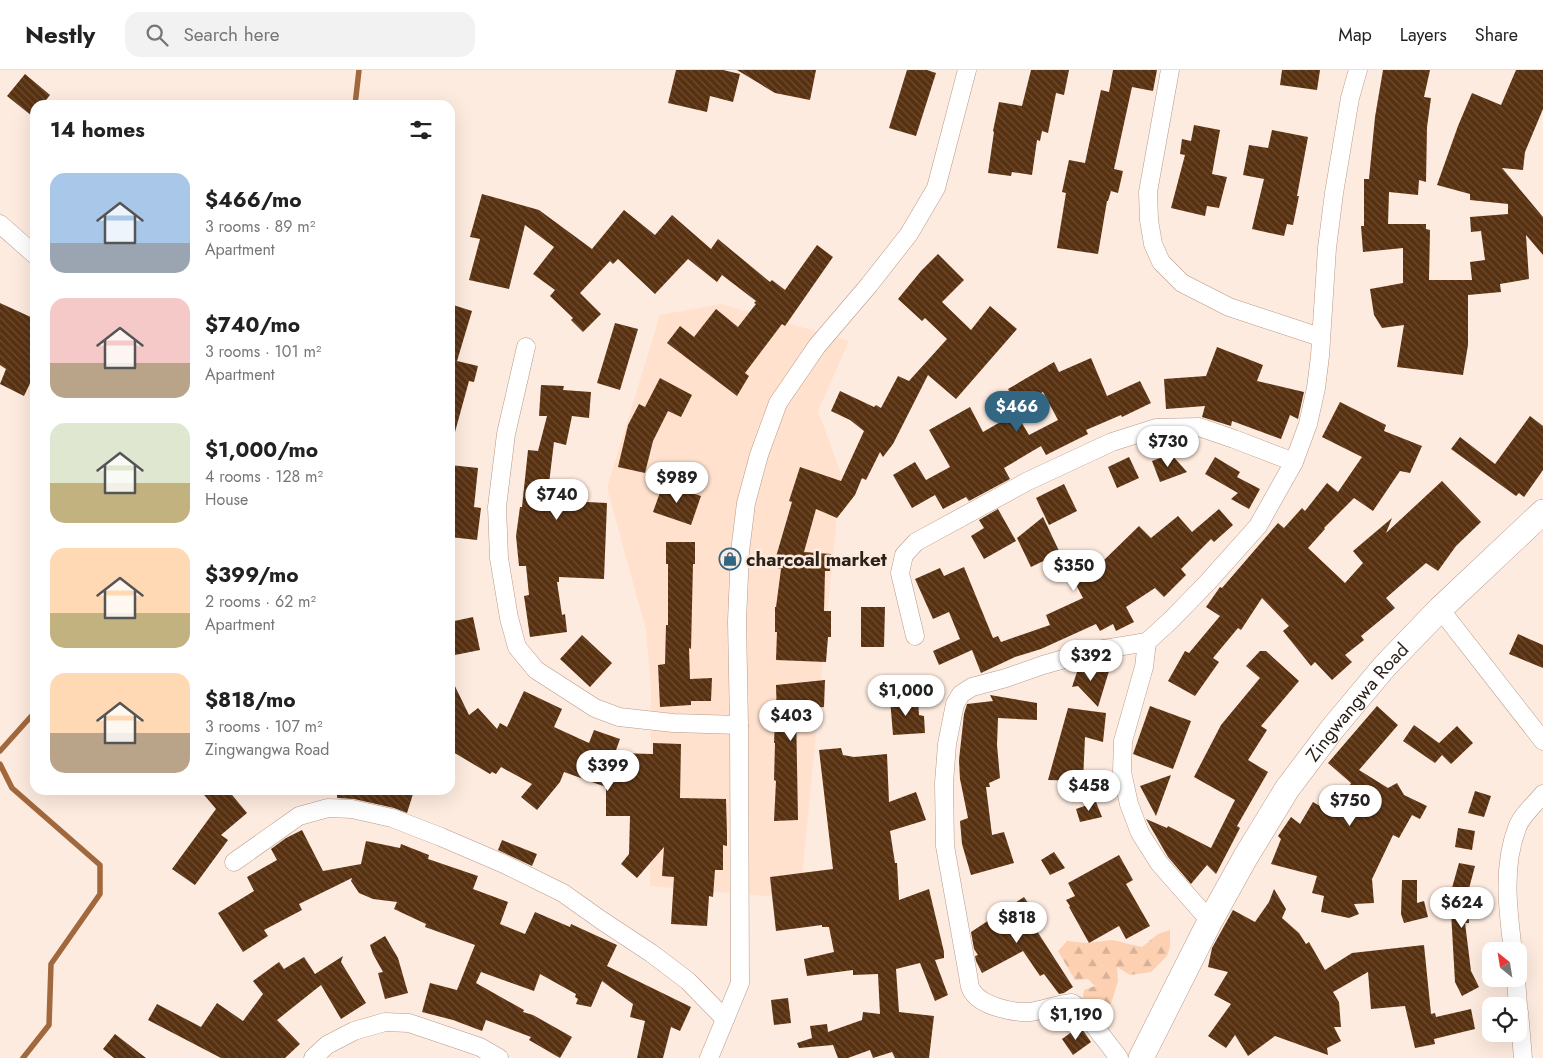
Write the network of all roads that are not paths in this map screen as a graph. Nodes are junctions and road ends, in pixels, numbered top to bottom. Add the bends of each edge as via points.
1 (967, 70) edge
2 (1170, 70) edge
3 (1358, 70) edge
4 (0, 224) edge
5 (30, 251) edge
6 (1320, 337) junction
7 (526, 347) dead end
8 (1294, 462) junction
9 (1543, 512) edge
10 (1440, 609) junction
11 (915, 636) dead end
12 (1147, 642) junction
13 (739, 725) junction
14 (1543, 741) edge
15 (1543, 794) edge
16 (234, 862) dead end
17 (1210, 921) junction
18 (1512, 942) edge
19 (726, 1019) junction
20 (1522, 1042) edge
21 (313, 1058) edge
22 (499, 1058) edge
23 (710, 1058) edge
24 (1119, 1058) edge
25 (1141, 1058) edge
26 (1523, 1058) edge

1 - 13 street via 936,188 909,234 817,346 778,402 759,455 746,503 740,552 736,621
2 - 6 street via 1148,192 1150,228 1160,262 1182,283 1229,307
3 - 6 street via 1334,193
4 - 5 street
6 - 8 street via 1316,388 1308,424
7 - 13 street via 506,434 497,507 499,558 516,647 536,670 595,708 620,717
8 - 11 street via 1199,427 1156,428 1112,442 1028,480 916,542 904,556 900,573
8 - 12 street via 1258,526 1207,583
9 - 10 street, Zingwangwa Road
10 - 14 street
10 - 17 street, Zingwangwa Road via 1385,666 1287,789
12 - 17 street via 1144,667 1123,741 1122,772 1129,804 1140,833 1159,863
12 - 24 street via 1092,651 972,687 961,694 954,704 944,783 945,846 972,991 985,1002 1010,1011 1031,1012 1072,1003 1082,1010
13 - 19 street via 740,983
15 - 18 street via 1517,826 1507,866 1507,908
16 - 19 street via 309,813 328,808 352,809 392,818 441,836 563,893 688,981
17 - 25 street, Zingwangwa Road
19 - 23 street
20 - 26 street
21 - 22 street via 327,1045 354,1031 385,1022 409,1022 480,1047

